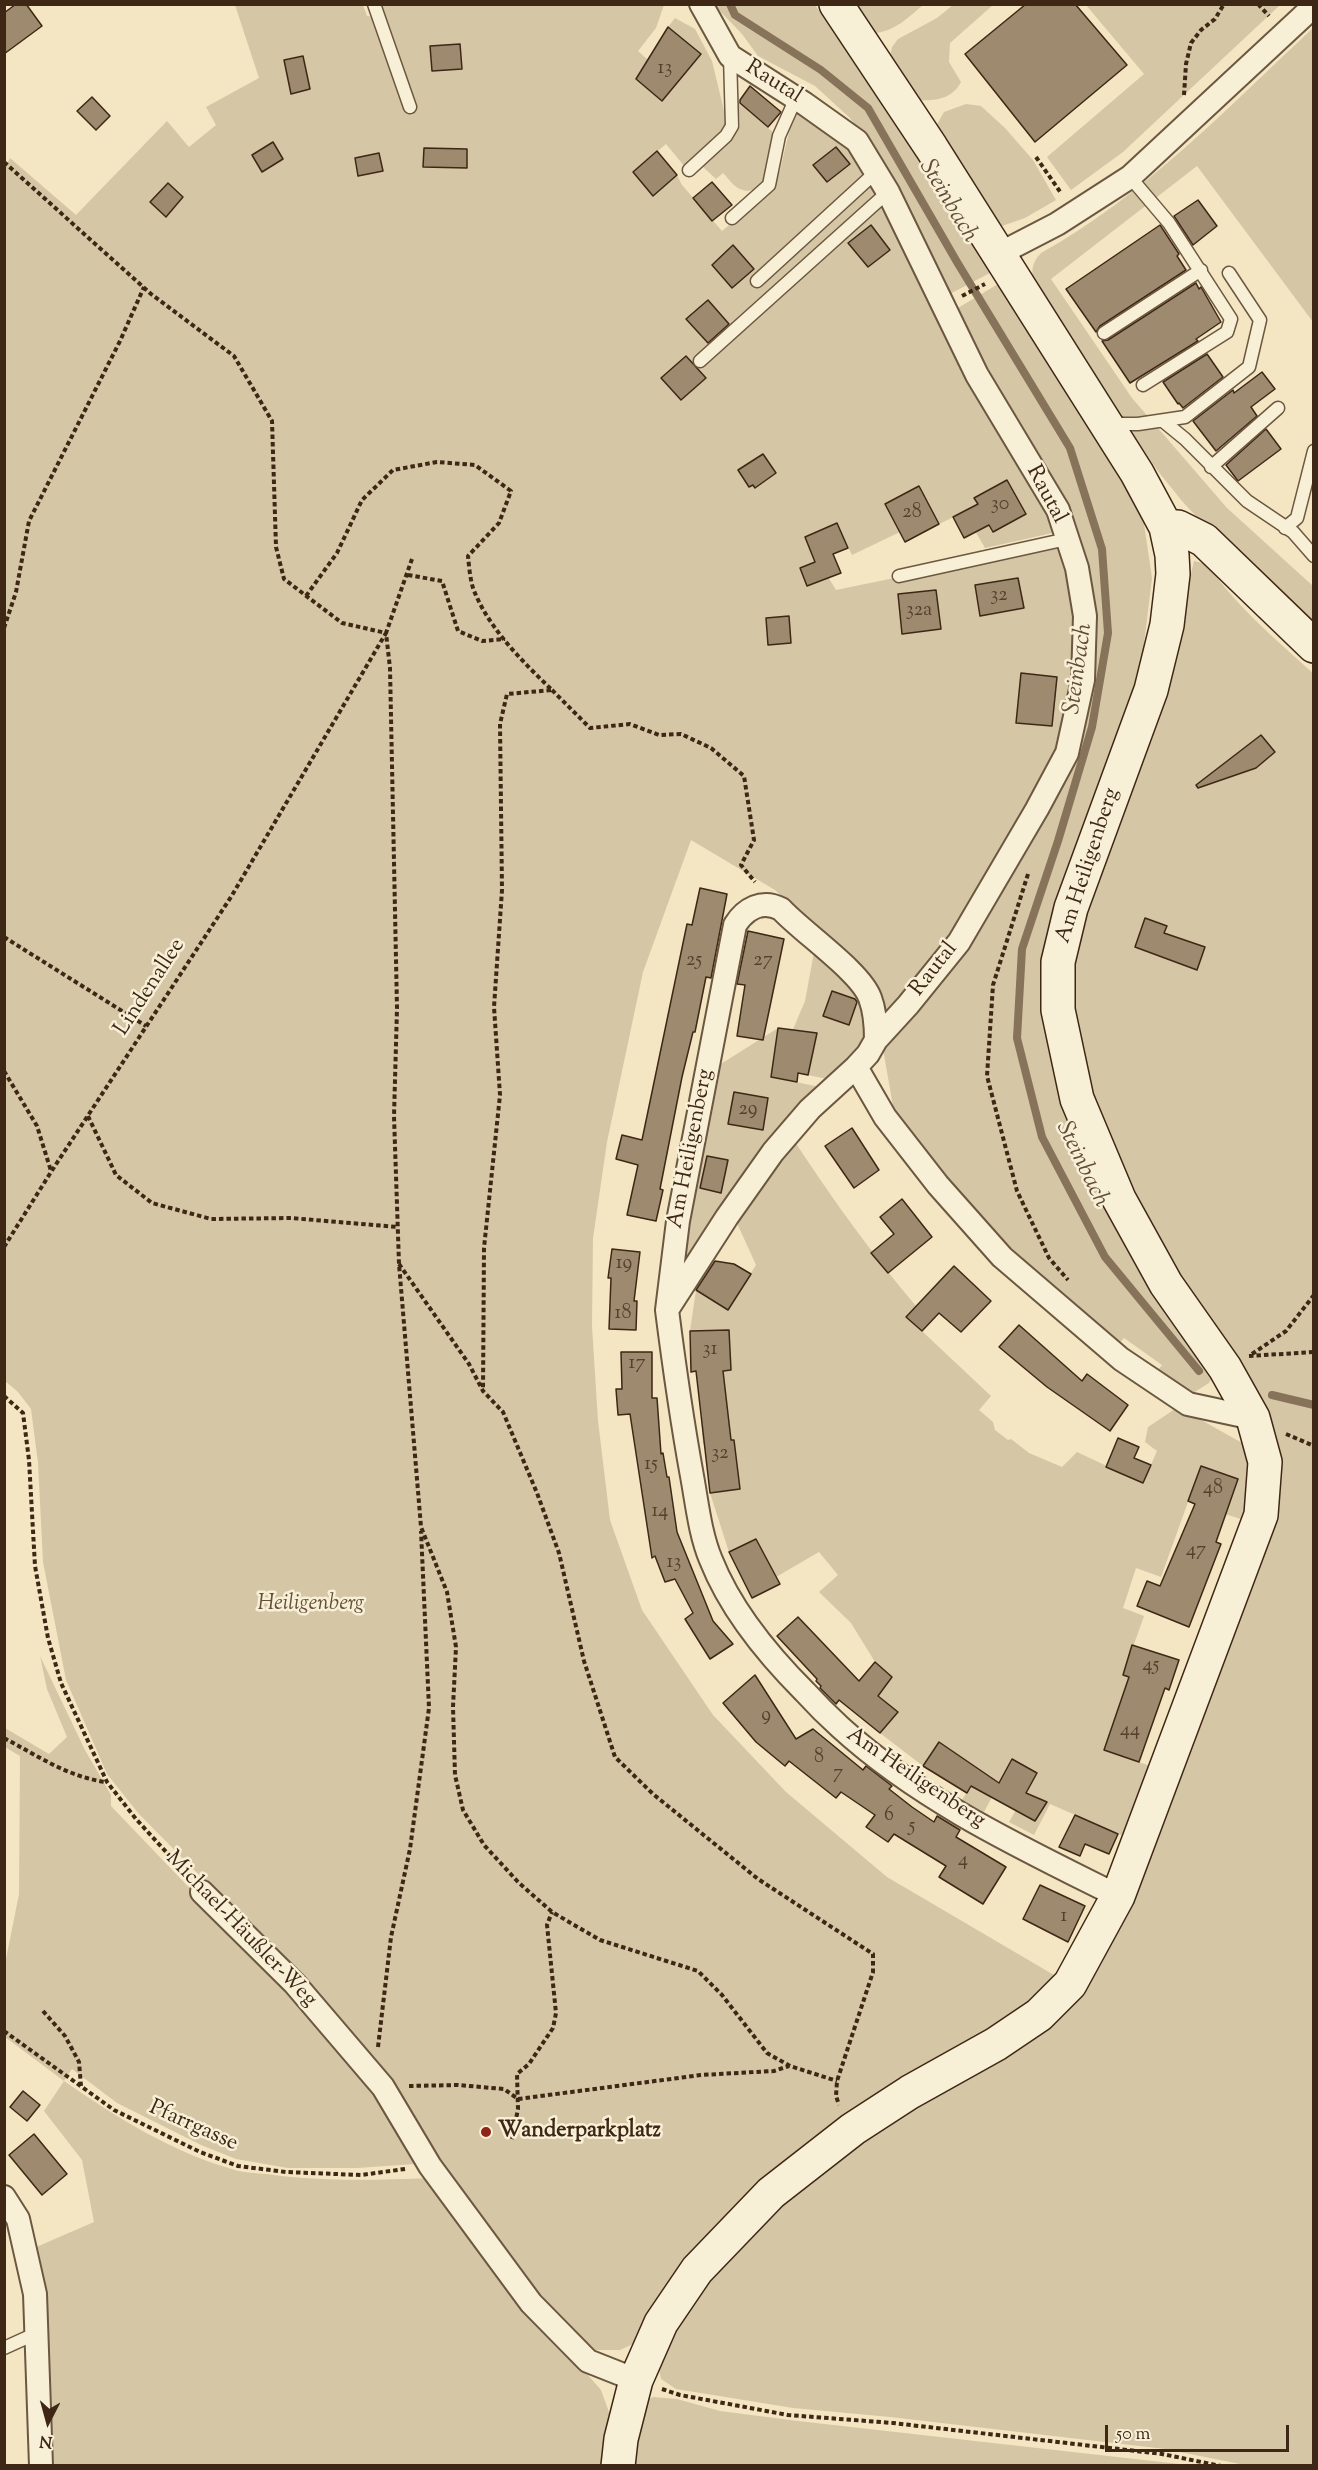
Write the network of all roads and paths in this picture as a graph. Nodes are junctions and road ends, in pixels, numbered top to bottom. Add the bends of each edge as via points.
1 (374, 4) edge
2 (701, 4) edge
3 (836, 4) edge
4 (1224, 4) edge
5 (1304, 10) edge
6 (730, 56) junction
7 (796, 98) junction
8 (410, 107) dead end
9 (1196, 115) junction
10 (1036, 157) dead end
11 (4, 162) edge
12 (689, 170) dead end
13 (876, 172) junction
14 (1130, 177) junction
15 (888, 192) junction
16 (1065, 198) dead end
17 (732, 218) dead end
18 (999, 254) junction
19 (1201, 270) junction
20 (1229, 273) dead end
21 (757, 281) dead end
22 (982, 285) dead end
23 (144, 287) junction
24 (959, 297) dead end
25 (1104, 333) dead end
26 (700, 361) dead end
27 (1143, 385) dead end
28 (1278, 408) dead end
29 (1163, 421) junction
30 (1106, 424) junction
31 (1314, 451) edge
32 (1211, 467) junction
33 (1167, 527) junction
34 (1285, 528) junction
35 (1067, 539) junction
36 (1314, 556) edge
37 (412, 559) dead end
38 (408, 575) junction
39 (900, 576) dead end
40 (306, 597) junction
41 (4, 628) edge
42 (386, 633) junction
43 (505, 639) junction
44 (1314, 646) edge
45 (552, 690) junction
46 (775, 906) junction
47 (4, 937) edge
48 (146, 1026) junction
49 (876, 1040) junction
50 (856, 1067) junction
51 (4, 1071) edge
52 (87, 1116) junction
53 (51, 1172) junction
54 (398, 1227) junction
55 (4, 1247) edge
56 (399, 1264) junction
57 (1314, 1295) edge
58 (667, 1310) junction
59 (1314, 1352) edge
60 (1238, 1361) junction
61 (483, 1391) junction
62 (4, 1396) edge
63 (1253, 1418) junction
64 (421, 1527) junction
65 (4, 1737) edge
66 (107, 1782) junction
67 (202, 1892) joint
68 (1118, 1896) junction
69 (552, 1912) junction
70 (43, 2011) dead end
71 (4, 2031) edge
72 (790, 2066) junction
73 (837, 2081) junction
74 (378, 2082) junction
75 (81, 2087) junction
76 (518, 2099) junction
77 (853, 2129) junction
78 (512, 2139) dead end
79 (430, 2166) junction
80 (4, 2197) edge
81 (37, 2333) junction
82 (4, 2348) edge
83 (636, 2380) junction
84 (41, 2466) edge
85 (618, 2466) edge
86 (1221, 2466) edge

1 - 8 lane
2 - 6 street, Rautal
3 - 18 street
4 - 9 path via 1191,43 1184,100
5 - 9 street
6 - 7 street, Rautal
6 - 12 lane via 732,126
7 - 13 street, Rautal via 857,141
7 - 17 lane via 778,136 769,185
9 - 14 street
10 - 16 path
11 - 23 path
13 - 15 street, Rautal
13 - 21 lane
14 - 18 street via 1057,224
14 - 19 lane
15 - 26 lane
15 - 35 street, Rautal via 977,375 1058,510
18 - 30 street
19 - 25 lane
19 - 27 lane via 1231,319 1227,332
20 - 29 lane via 1260,320 1249,367 1185,417
22 - 24 path
23 - 40 path via 234,356 272,421 276,547 284,579
23 - 41 path via 29,521 16,592
28 - 32 lane
29 - 30 lane
29 - 32 lane
30 - 33 street
31 - 34 lane via 1297,518
32 - 34 lane via 1247,501
33 - 44 street via 1178,527 1204,540
33 - 60 street, Am Heiligenberg via 1173,574 1167,625 1151,690 1071,908 1058,962 1058,1010 1077,1100 1119,1199 1166,1284
34 - 36 lane
35 - 39 lane
35 - 49 street, Rautal via 1077,568 1085,616 1083,680 1067,753 959,942
37 - 38 path, Lindenallee
38 - 42 path, Lindenallee
38 - 43 path via 442,581 458,632 482,640
40 - 42 path via 342,622
40 - 43 path via 337,553 362,500 393,470 437,462 475,465 511,491 500,523 468,556 473,587
42 - 48 path, Lindenallee via 231,897
42 - 54 path via 397,1008 394,1116
43 - 45 path
45 - 46 path via 590,728 630,724 659,735 681,734 711,748 744,776 754,840 741,865
45 - 61 path via 507,694 501,724 502,890 494,1007 500,1095 483,1248
46 - 49 street via 861,982 870,998
46 - 58 street, Am Heiligenberg via 759,905 743,913 735,925 678,1221
47 - 48 path
48 - 52 path, Lindenallee
49 - 50 street, Am Heiligenberg
50 - 58 street, Am Heiligenberg via 810,1109 773,1152
50 - 63 street via 885,1117 1002,1257 1121,1359 1188,1404
51 - 53 path via 37,1126
52 - 53 path, Lindenallee
52 - 54 path via 116,1175 152,1203 211,1219 291,1218
53 - 55 path, Lindenallee
54 - 56 path
56 - 61 path via 469,1364
56 - 64 path
57 - 60 path via 1286,1331
58 - 68 street, Am Heiligenberg via 685,1441 711,1559 742,1618 778,1665 840,1728 941,1802 1016,1846
59 - 60 path
60 - 63 street, Am Heiligenberg
61 - 73 path via 503,1412 537,1492 565,1574 584,1661 615,1757 653,1794 758,1879 873,1954 873,1972
62 - 66 path, Michael-Häußler-Weg via 23,1413 35,1566 48,1638 61,1683
63 - 68 street, Am Heiligenberg via 1264,1462 1262,1515
64 - 69 path via 447,1592 456,1647 455,1774 463,1810 484,1845
64 - 74 path via 429,1708 412,1838 391,1937
65 - 66 path via 64,1772
66 - 67 path, Michael-Häußler-Weg
67 - 74 street, Michael-Häußler-Weg via 295,1984
68 - 77 street, Am Heiligenberg via 1070,1984 1039,2015
69 - 72 path via 600,1940 698,1971 722,1995 767,2054
69 - 76 path via 547,1925 556,2013 553,2028 518,2074
70 - 75 path via 65,2036 79,2062
71 - 75 path, Pfarrgasse
72 - 73 path
72 - 76 path via 774,2071 701,2075
73 - 77 path via 836,2096 843,2117
74 - 76 path via 504,2089
74 - 79 street, Michael-Häußler-Weg
75 - 79 path, Pfarrgasse via 114,2110 238,2166 361,2175
76 - 78 path
77 - 83 street, Am Heiligenberg via 771,2193 697,2270 661,2323
79 - 83 street, Michael-Häußler-Weg via 531,2303 588,2361
80 - 81 street via 18,2219 35,2294
81 - 82 lane
81 - 84 street
83 - 85 street, Am Heiligenberg
83 - 86 path via 680,2395 788,2415 1162,2454

